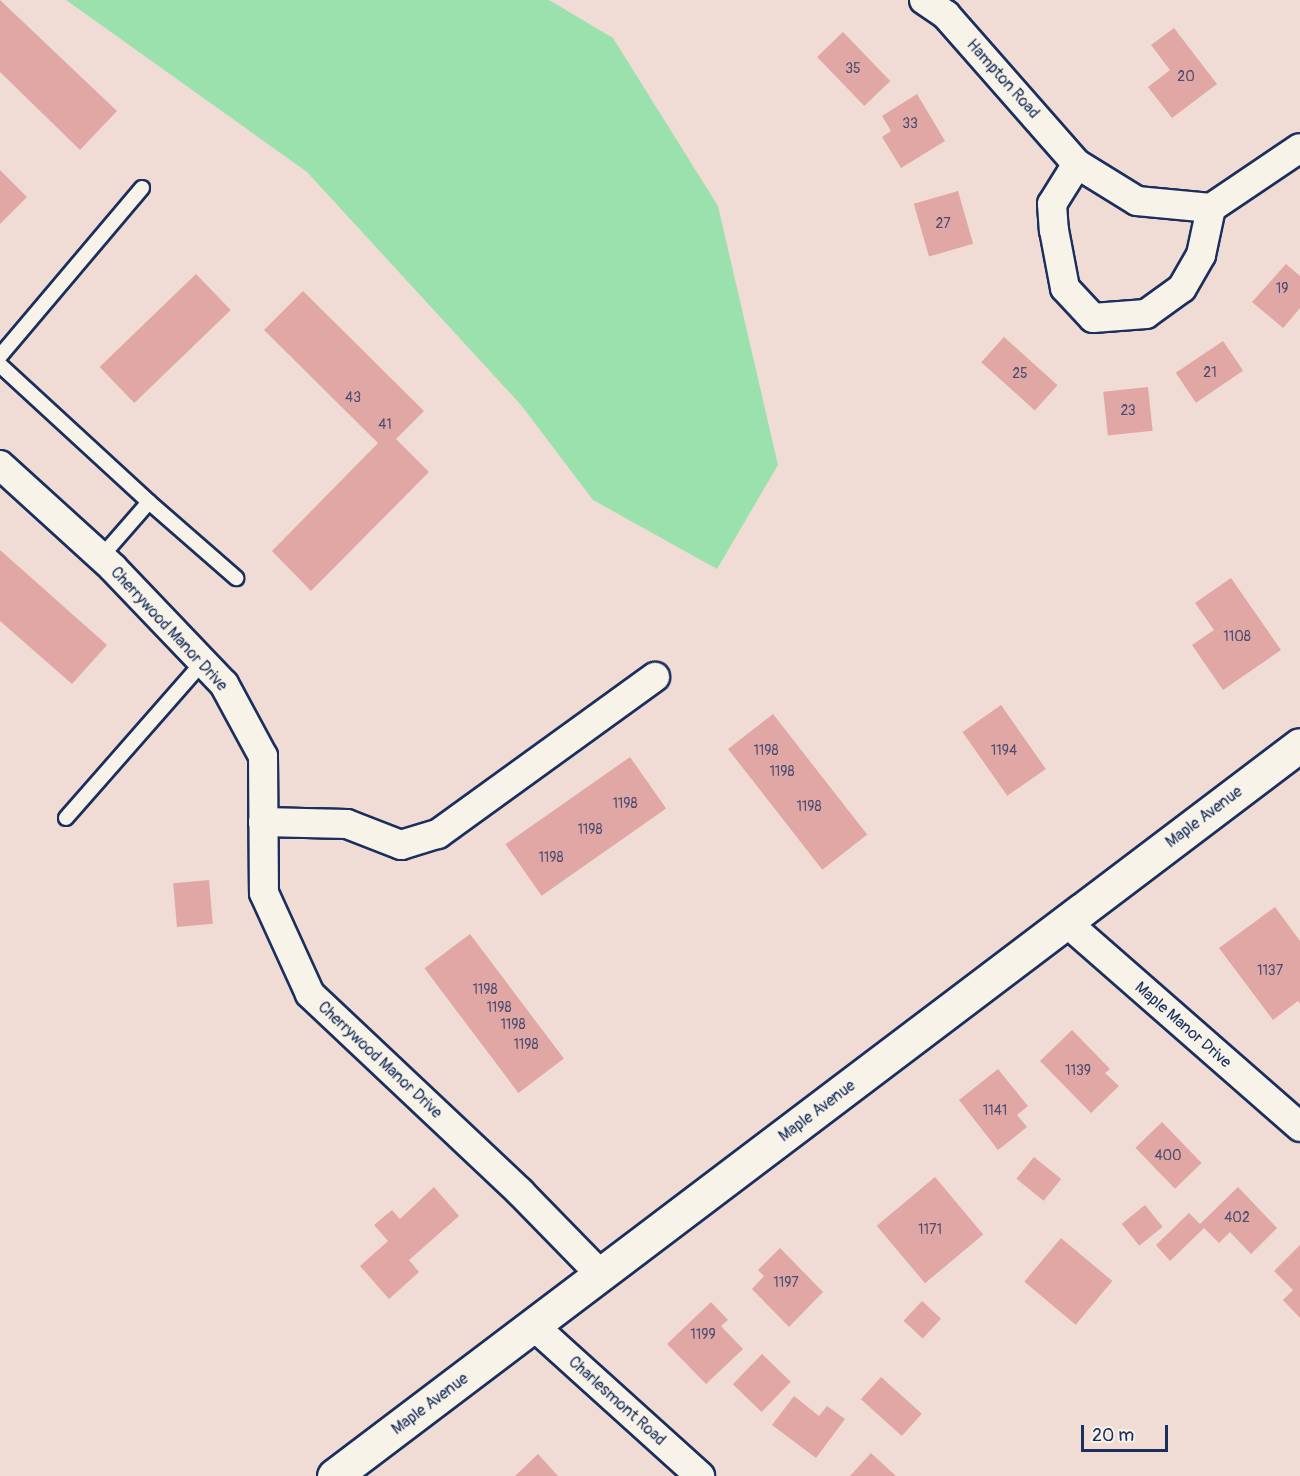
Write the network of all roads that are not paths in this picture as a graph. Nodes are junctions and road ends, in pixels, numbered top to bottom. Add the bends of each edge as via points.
1 (924, 0) edge
2 (1300, 148) edge
3 (1077, 164) junction
4 (142, 188) dead end
5 (1211, 208) junction
6 (0, 356) edge
7 (0, 365) edge
8 (0, 465) edge
9 (149, 502) junction
10 (101, 557) junction
11 (236, 578) dead end
12 (202, 663) junction
13 (655, 677) dead end
14 (1300, 745) edge
15 (66, 818) dead end
16 (263, 822) junction
17 (1066, 922) junction
18 (1300, 1127) edge
19 (601, 1275) junction
20 (534, 1326) junction
21 (334, 1476) edge
22 (700, 1476) edge

1 - 3 street, Hampton Road via 946,15
2 - 5 street
3 - 5 street, Hampton Road via 1137,201
3 - 5 street via 1052,204 1054,230 1065,288 1093,318 1146,314 1182,288 1201,255
4 - 6 lane
7 - 9 lane
8 - 10 street, Cherrywood Manor Drive
9 - 10 lane
9 - 11 lane
10 - 12 street, Cherrywood Manor Drive
12 - 15 lane
12 - 16 street, Cherrywood Manor Drive via 224,684 263,756
13 - 16 street via 438,834 401,844 346,824
14 - 17 main road, Maple Avenue
16 - 19 street, Cherrywood Manor Drive via 264,893 310,994 520,1192
17 - 18 street, Maple Manor Drive
17 - 19 main road, Maple Avenue
19 - 20 main road, Maple Avenue
20 - 21 main road, Maple Avenue
20 - 22 street, Charlesmont Road

